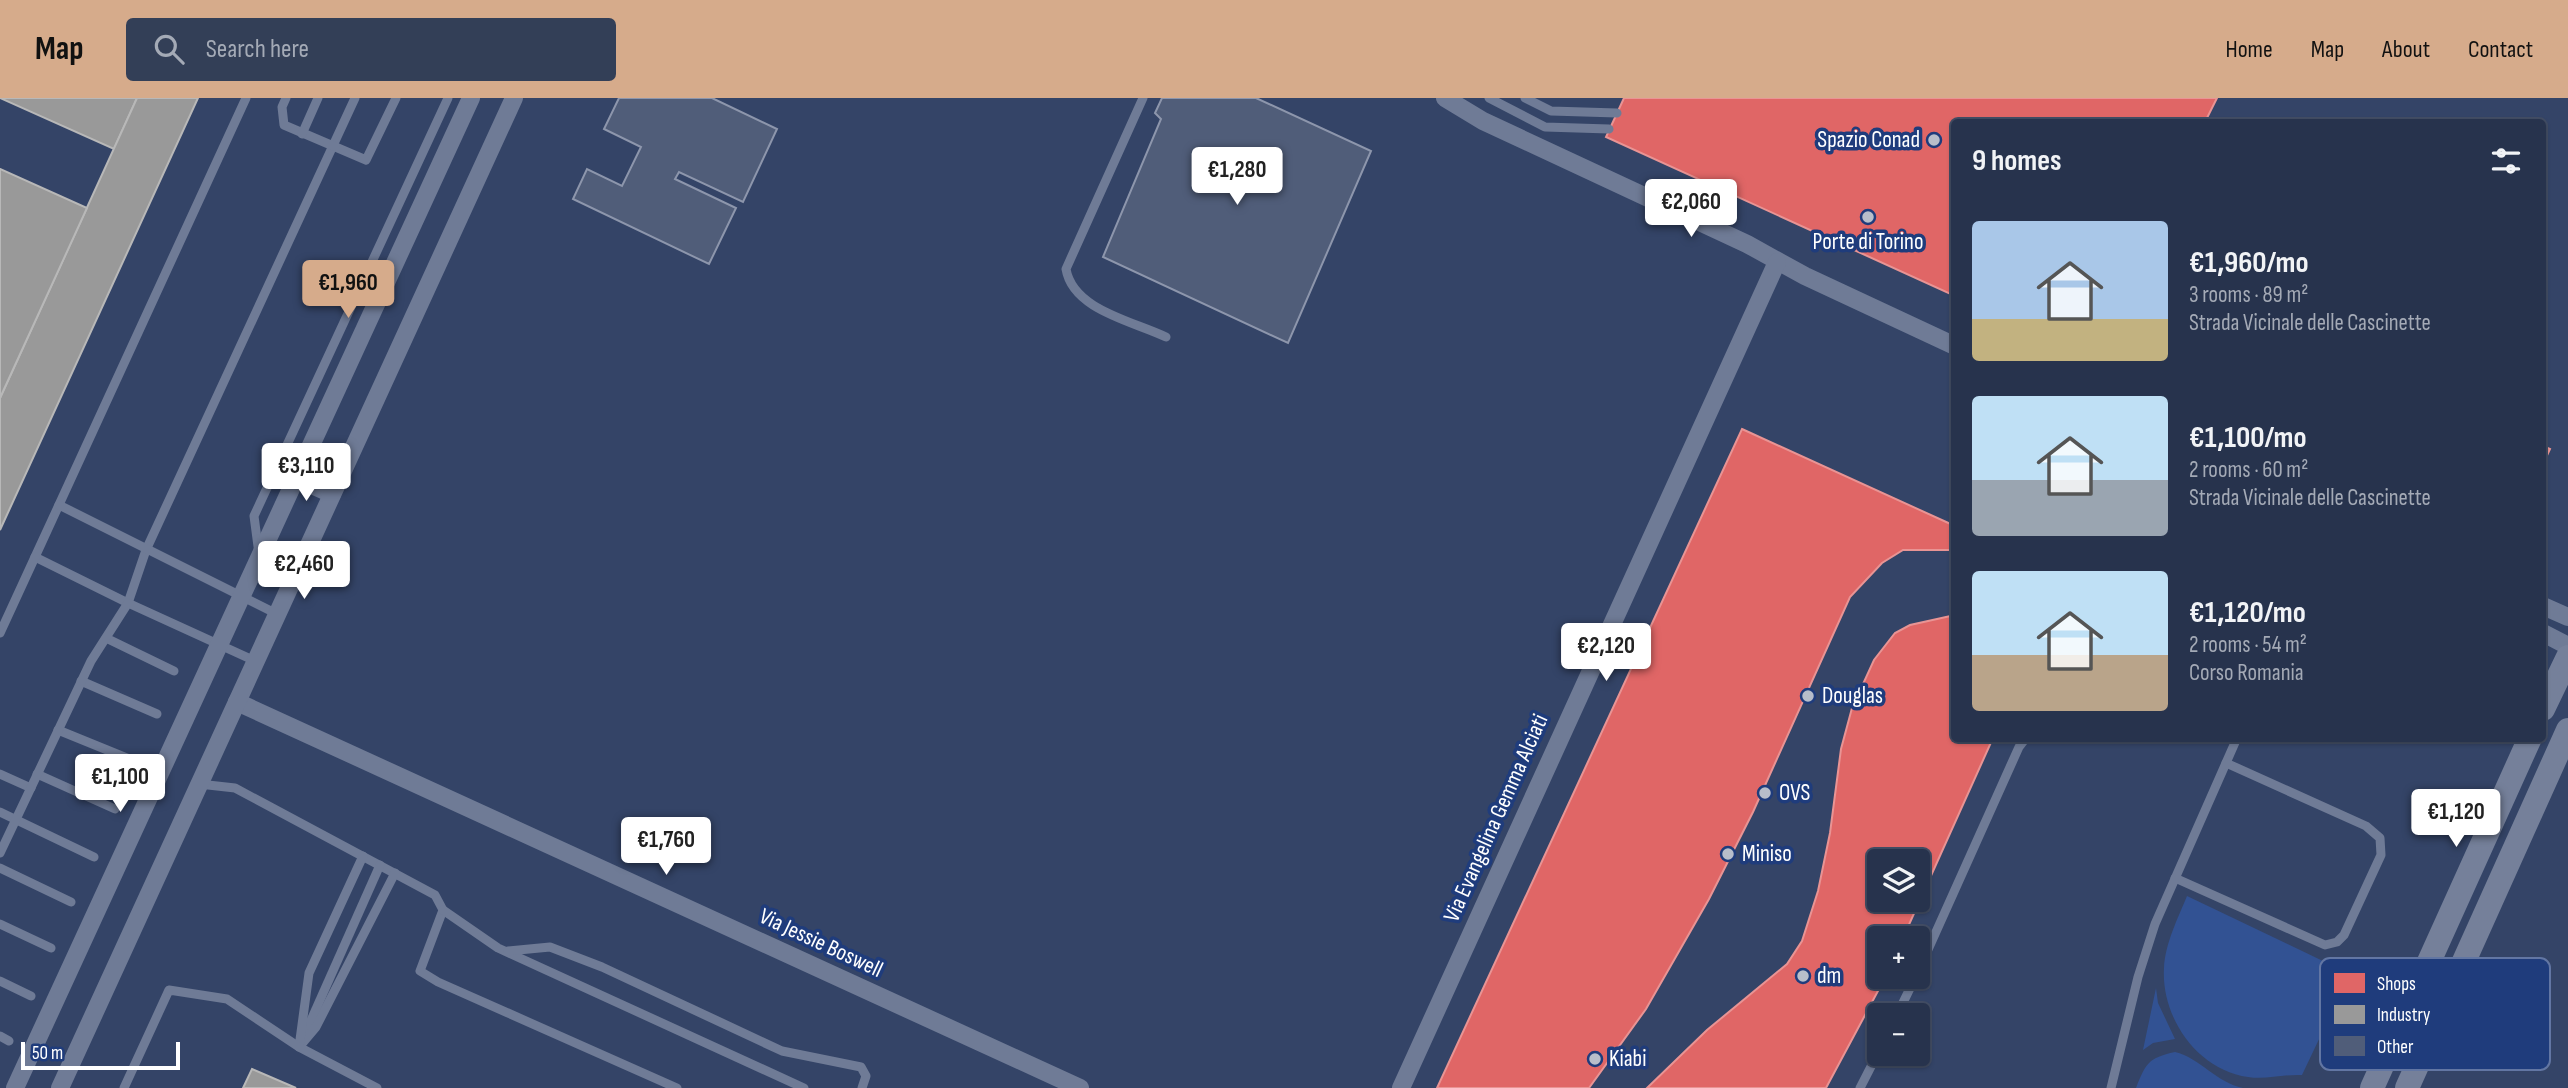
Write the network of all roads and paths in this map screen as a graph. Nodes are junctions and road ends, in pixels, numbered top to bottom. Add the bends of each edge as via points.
1 (246, 98) edge
2 (286, 98) edge
3 (318, 98) edge
4 (355, 98) edge
5 (397, 98) edge
6 (447, 98) edge
7 (471, 98) edge
8 (514, 98) edge
9 (1143, 98) edge
10 (1445, 98) edge
11 (1489, 98) edge
12 (1525, 98) edge
13 (1617, 113) dead end
14 (1609, 129) dead end
15 (302, 134) junction
16 (332, 148) junction
17 (1777, 262) junction
18 (1166, 337) dead end
19 (1951, 344) edge
20 (296, 478) junction
21 (332, 494) junction
22 (59, 505) junction
23 (146, 550) junction
24 (35, 557) junction
25 (260, 557) junction
26 (241, 597) junction
27 (128, 603) junction
28 (2546, 607) edge
29 (277, 614) junction
30 (2568, 617) edge
31 (0, 634) edge
32 (2546, 635) edge
33 (108, 639) junction
34 (219, 644) junction
35 (2568, 646) edge
36 (2568, 657) edge
37 (255, 661) junction
38 (174, 671) dead end
39 (81, 681) junction
40 (237, 702) junction
41 (2546, 703) edge
42 (157, 714) dead end
43 (58, 730) junction
44 (2568, 730) edge
45 (2023, 742) edge
46 (2235, 742) edge
47 (2528, 742) edge
48 (139, 763) dead end
49 (2226, 763) junction
50 (0, 774) edge
51 (37, 774) junction
52 (199, 784) junction
53 (31, 788) junction
54 (115, 809) dead end
55 (0, 812) edge
56 (16, 819) junction
57 (0, 853) edge
58 (363, 856) junction
59 (94, 857) dead end
60 (380, 865) junction
61 (0, 868) edge
62 (395, 873) junction
63 (2175, 878) junction
64 (71, 902) dead end
65 (443, 910) junction
66 (0, 924) edge
67 (1930, 945) edge
68 (51, 948) dead end
69 (505, 951) junction
70 (2431, 958) edge
71 (2465, 958) edge
72 (0, 981) edge
73 (31, 996) dead end
74 (299, 1047) junction
75 (1871, 1066) edge
76 (2380, 1070) edge
77 (2415, 1070) edge
78 (15, 1088) edge
79 (60, 1088) edge
80 (124, 1088) edge
81 (377, 1088) edge
82 (677, 1088) edge
83 (804, 1088) edge
84 (862, 1088) edge
85 (1080, 1088) edge
86 (1401, 1088) edge
87 (1860, 1088) edge
88 (2111, 1088) edge
89 (2372, 1088) edge
90 (2407, 1088) edge

1 - 22 lane
2 - 15 lane via 284,125
3 - 15 lane
4 - 16 lane
5 - 16 lane via 366,160
6 - 25 lane via 254,516
7 - 20 street
8 - 21 street
9 - 18 lane via 1066,269 1079,296
10 - 17 street via 1483,121
11 - 14 lane via 1545,127
12 - 13 lane via 1551,111
15 - 16 lane
16 - 23 lane
17 - 19 street
17 - 86 street, Via Evangelina Gemma Alciati
20 - 21 street
20 - 25 street
21 - 29 street
22 - 23 lane
22 - 24 lane
23 - 26 lane
23 - 27 lane
24 - 27 lane
24 - 31 lane
25 - 26 street
26 - 29 lane
26 - 34 street
27 - 33 lane
27 - 34 lane
28 - 30 street
29 - 37 street
32 - 35 street
33 - 38 lane
33 - 39 lane
34 - 37 lane
34 - 78 street
36 - 41 main road
37 - 40 street
39 - 42 lane
39 - 43 lane
40 - 52 street
40 - 85 street, Via Jessie Boswell
43 - 48 lane
43 - 51 lane
44 - 71 main road
45 - 67 lane
46 - 49 lane
47 - 70 main road
49 - 63 lane
49 - 63 lane via 2366,826 2380,838 2381,855 2344,935 2325,945
50 - 53 lane
51 - 53 lane
51 - 54 lane
52 - 58 lane via 235,788
52 - 79 street
53 - 56 lane
55 - 56 lane
56 - 57 lane
56 - 59 lane
58 - 60 lane
58 - 74 lane via 309,973
60 - 62 lane
60 - 74 lane
61 - 64 lane
62 - 65 lane via 435,894
62 - 74 lane via 316,1027
63 - 88 lane via 2138,977
65 - 69 lane
65 - 82 lane via 421,971 456,992
66 - 68 lane
69 - 83 lane
69 - 84 lane via 550,947 603,967 782,1051 861,1067 866,1076
72 - 73 lane
74 - 80 lane via 227,999 169,990
74 - 81 lane
75 - 87 lane
76 - 89 main road
77 - 90 main road

